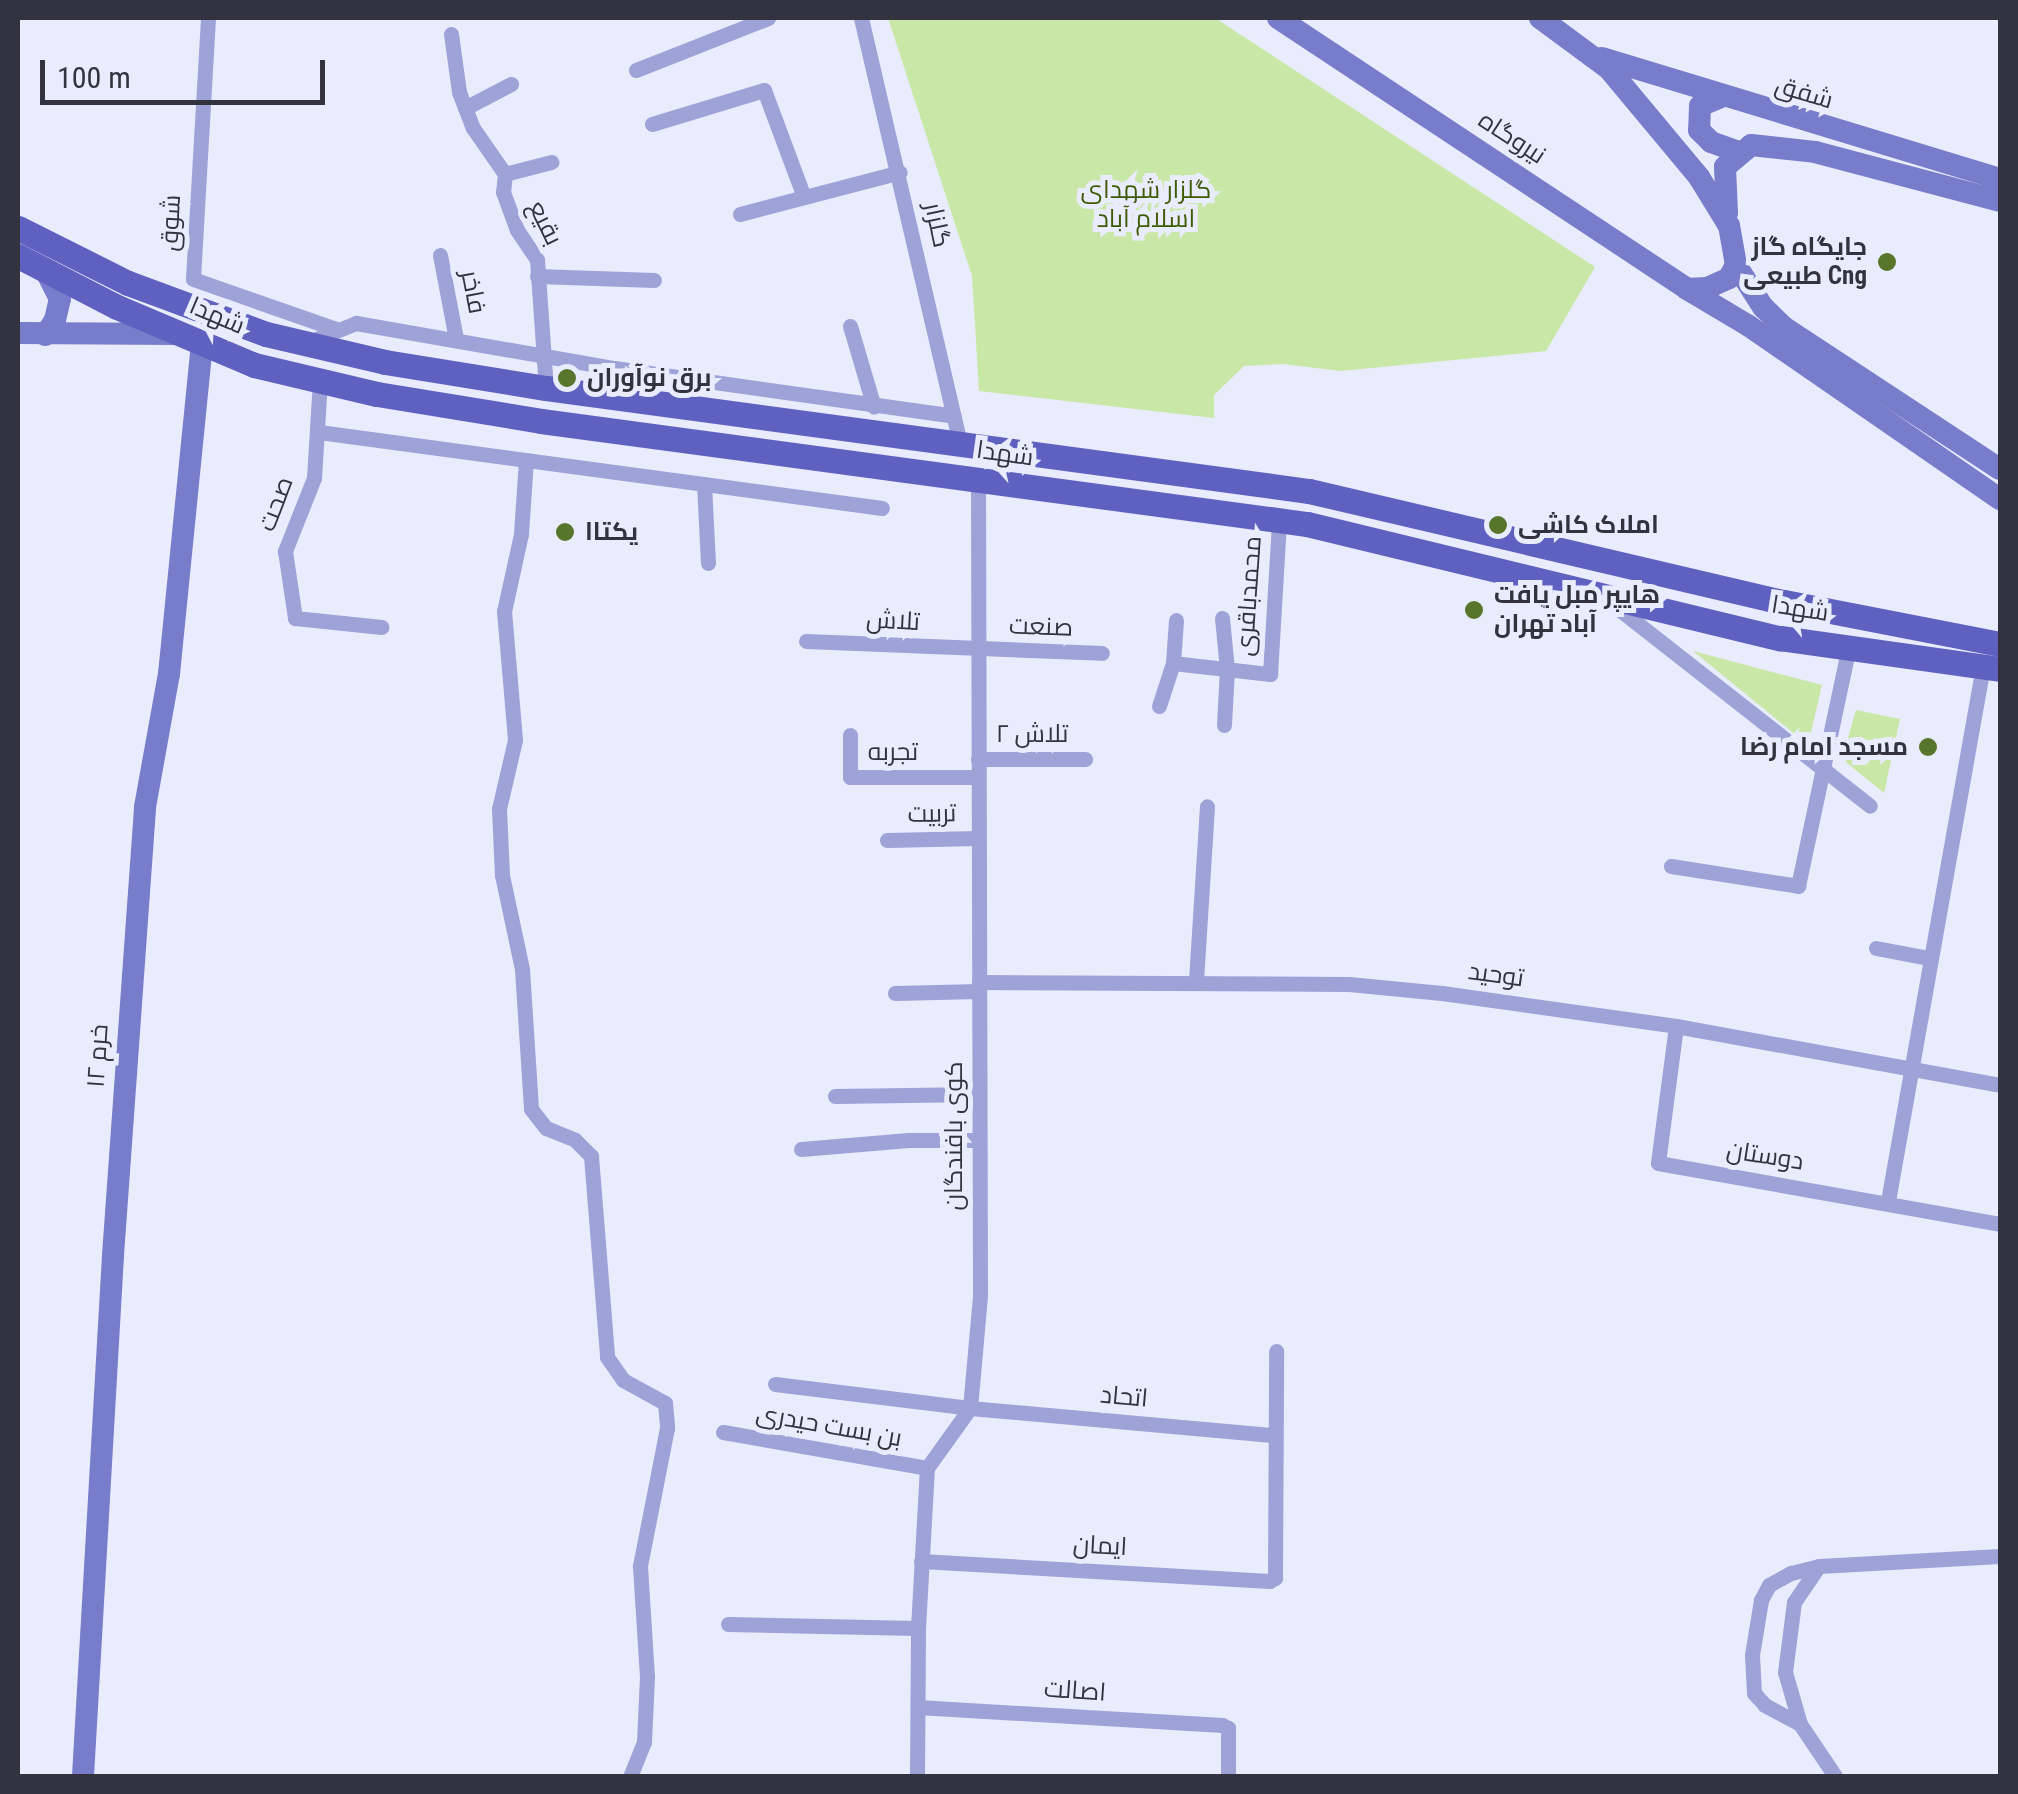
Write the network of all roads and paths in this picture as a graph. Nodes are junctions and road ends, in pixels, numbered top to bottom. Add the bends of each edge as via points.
1 (208, 18) edge
2 (768, 18) edge
3 (862, 18) edge
4 (1278, 18) edge
5 (1540, 18) edge
6 (1302, 27) edge
7 (451, 34) dead end
8 (1593, 56) junction
9 (636, 70) dead end
10 (511, 84) dead end
11 (1723, 96) junction
12 (465, 108) junction
13 (652, 124) dead end
14 (1738, 152) junction
15 (551, 162) dead end
16 (900, 172) junction
17 (505, 174) junction
18 (2000, 179) edge
19 (804, 197) junction
20 (2000, 201) edge
21 (740, 214) dead end
22 (1729, 226) junction
23 (18, 228) edge
24 (440, 255) dead end
25 (18, 256) edge
26 (1736, 265) junction
27 (46, 271) junction
28 (537, 276) junction
29 (654, 280) dead end
30 (1687, 290) junction
31 (122, 295) junction
32 (1756, 317) junction
33 (850, 326) dead end
34 (336, 330) junction
35 (18, 333) edge
36 (44, 335) junction
37 (191, 338) junction
38 (456, 339) junction
39 (306, 343) junction
40 (541, 356) junction
41 (320, 380) junction
42 (546, 388) junction
43 (874, 407) junction
44 (954, 416) junction
45 (320, 432) junction
46 (960, 445) junction
47 (526, 460) junction
48 (2000, 469) edge
49 (978, 480) junction
50 (704, 484) junction
51 (2000, 499) edge
52 (882, 508) dead end
53 (1279, 520) junction
54 (708, 564) dead end
55 (1752, 595) junction
56 (1602, 596) junction
57 (1222, 618) dead end
58 (1176, 620) dead end
59 (382, 627) dead end
60 (1745, 630) junction
61 (806, 642) dead end
62 (2000, 644) edge
63 (1848, 647) junction
64 (978, 650) junction
65 (1102, 654) dead end
66 (1173, 663) junction
67 (1992, 667) edge
68 (1227, 669) junction
69 (1159, 706) dead end
70 (1224, 726) dead end
71 (850, 735) dead end
72 (978, 760) junction
73 (1085, 760) dead end
74 (1820, 769) junction
75 (978, 778) junction
76 (1207, 806) dead end
77 (1870, 806) dead end
78 (978, 838) junction
79 (886, 840) dead end
80 (1672, 866) dead end
81 (1876, 948) dead end
82 (1928, 958) junction
83 (1196, 982) junction
84 (979, 987) junction
85 (896, 993) dead end
86 (1676, 1026) junction
87 (1908, 1068) junction
88 (2000, 1085) edge
89 (979, 1094) junction
90 (834, 1096) dead end
91 (979, 1140) junction
92 (801, 1150) dead end
93 (1888, 1201) junction
94 (2000, 1224) edge
95 (1276, 1351) dead end
96 (775, 1384) dead end
97 (970, 1408) junction
98 (722, 1432) dead end
99 (1274, 1435) junction
100 (927, 1468) junction
101 (2000, 1556) edge
102 (922, 1561) junction
103 (1819, 1566) junction
104 (728, 1624) dead end
105 (918, 1628) junction
106 (918, 1707) junction
107 (1800, 1724) junction
108 (84, 1776) edge
109 (630, 1776) edge
110 (917, 1776) edge
111 (1228, 1776) edge
112 (1835, 1776) edge

1 - 34 street, شوق via 193,279
2 - 9 street
3 - 16 street, گلزار
4 - 6 main road, نیروگاه
5 - 8 main road, نیروگاه
6 - 30 main road, نیروگاه
7 - 12 street, بقیع
8 - 11 main road, شفق
8 - 22 main road, نیروگاه via 1699,177
10 - 12 street
11 - 14 main road via 1700,106 1699,130 1710,142
11 - 18 main road, شفق
12 - 17 street, بقیع
13 - 19 street via 764,90
14 - 20 main road via 1776,145
14 - 22 main road via 1725,167 1722,185
15 - 17 street
16 - 19 street
16 - 44 street, گلزار
17 - 28 street, بقیع via 503,192 537,260
19 - 21 street
22 - 26 main road, نیروگاه
23 - 31 main road, شهدا
24 - 38 street, فاخر
25 - 27 main road, شهدا
26 - 30 main road via 1718,285
26 - 32 main road, نیروگاه
27 - 31 main road, شهدا
27 - 36 main road via 60,299
28 - 29 street
28 - 40 street, بقیع
30 - 32 main road, نیروگاه
31 - 37 main road, شهدا
31 - 39 main road, شهدا
32 - 48 main road, نیروگاه via 1785,328
32 - 51 main road, نیروگاه
33 - 43 street
34 - 38 street via 356,323
34 - 39 street
35 - 36 main road
36 - 37 main road
37 - 41 main road, شهدا via 254,364
37 - 108 main road, خرم ۱۲ via 170,674 145,807
38 - 40 street
39 - 42 main road, شهدا
40 - 42 street, بقیع
40 - 43 street
41 - 45 street, صحت
41 - 49 main road, شهدا via 542,421
42 - 46 main road, شهدا
43 - 44 street
44 - 46 street, گلزار
45 - 47 street
45 - 59 street, صحت via 314,478 285,551 295,618
46 - 55 main road, شهدا via 1308,492
47 - 50 street
47 - 109 street via 521,534 504,611 516,740 499,809 502,875 522,969 531,1109 546,1128 575,1140 591,1156 607,1358 623,1380 664,1402 667,1428 640,1566 644,1742
49 - 53 main road, شهدا
49 - 64 street, کوی بافندگان
50 - 52 street
50 - 54 street
53 - 56 main road, شهدا
53 - 68 street, محمدباقری via 1270,674
55 - 60 main road
55 - 62 main road, شهدا
56 - 60 main road, شهدا
56 - 74 street
57 - 68 street
58 - 66 street
60 - 63 main road, شهدا
61 - 64 street, تلاش
63 - 67 main road, شهدا
63 - 74 street
64 - 65 street, صنعت
64 - 72 street, کوی بافندگان
66 - 68 street
66 - 69 street
67 - 82 street
68 - 70 street
71 - 75 street, تجربه via 850,778
72 - 73 street, تلاش ۲
72 - 75 street, کوی بافندگان
74 - 77 street
74 - 80 street via 1798,886
75 - 78 street, کوی بافندگان
76 - 83 street
78 - 79 street, تربیت
78 - 84 street, کوی بافندگان
81 - 82 street
82 - 87 street
83 - 84 street, توحید
83 - 86 street, توحید via 1349,984
84 - 85 street, توحید
84 - 89 street, کوی بافندگان
86 - 87 street, توحید
86 - 93 street, دوستان via 1658,1163
87 - 88 street, توحید
87 - 93 street
89 - 90 street
89 - 91 street, کوی بافندگان
91 - 92 street
91 - 97 street, کوی بافندگان via 980,1295
93 - 94 street, دوستان
95 - 99 street
96 - 97 street, اتحاد
97 - 99 street, اتحاد
97 - 100 street
98 - 100 street, بن بست حیدری
99 - 102 street, ایمان via 1275,1578 1268,1582
100 - 102 street
101 - 103 street
102 - 105 street
103 - 107 street via 1794,1602 1789,1638 1785,1672
103 - 107 street via 1769,1584 1752,1655 1754,1693
104 - 105 street
105 - 106 street
106 - 110 street
106 - 111 street, اصالت via 1228,1728
107 - 112 street

